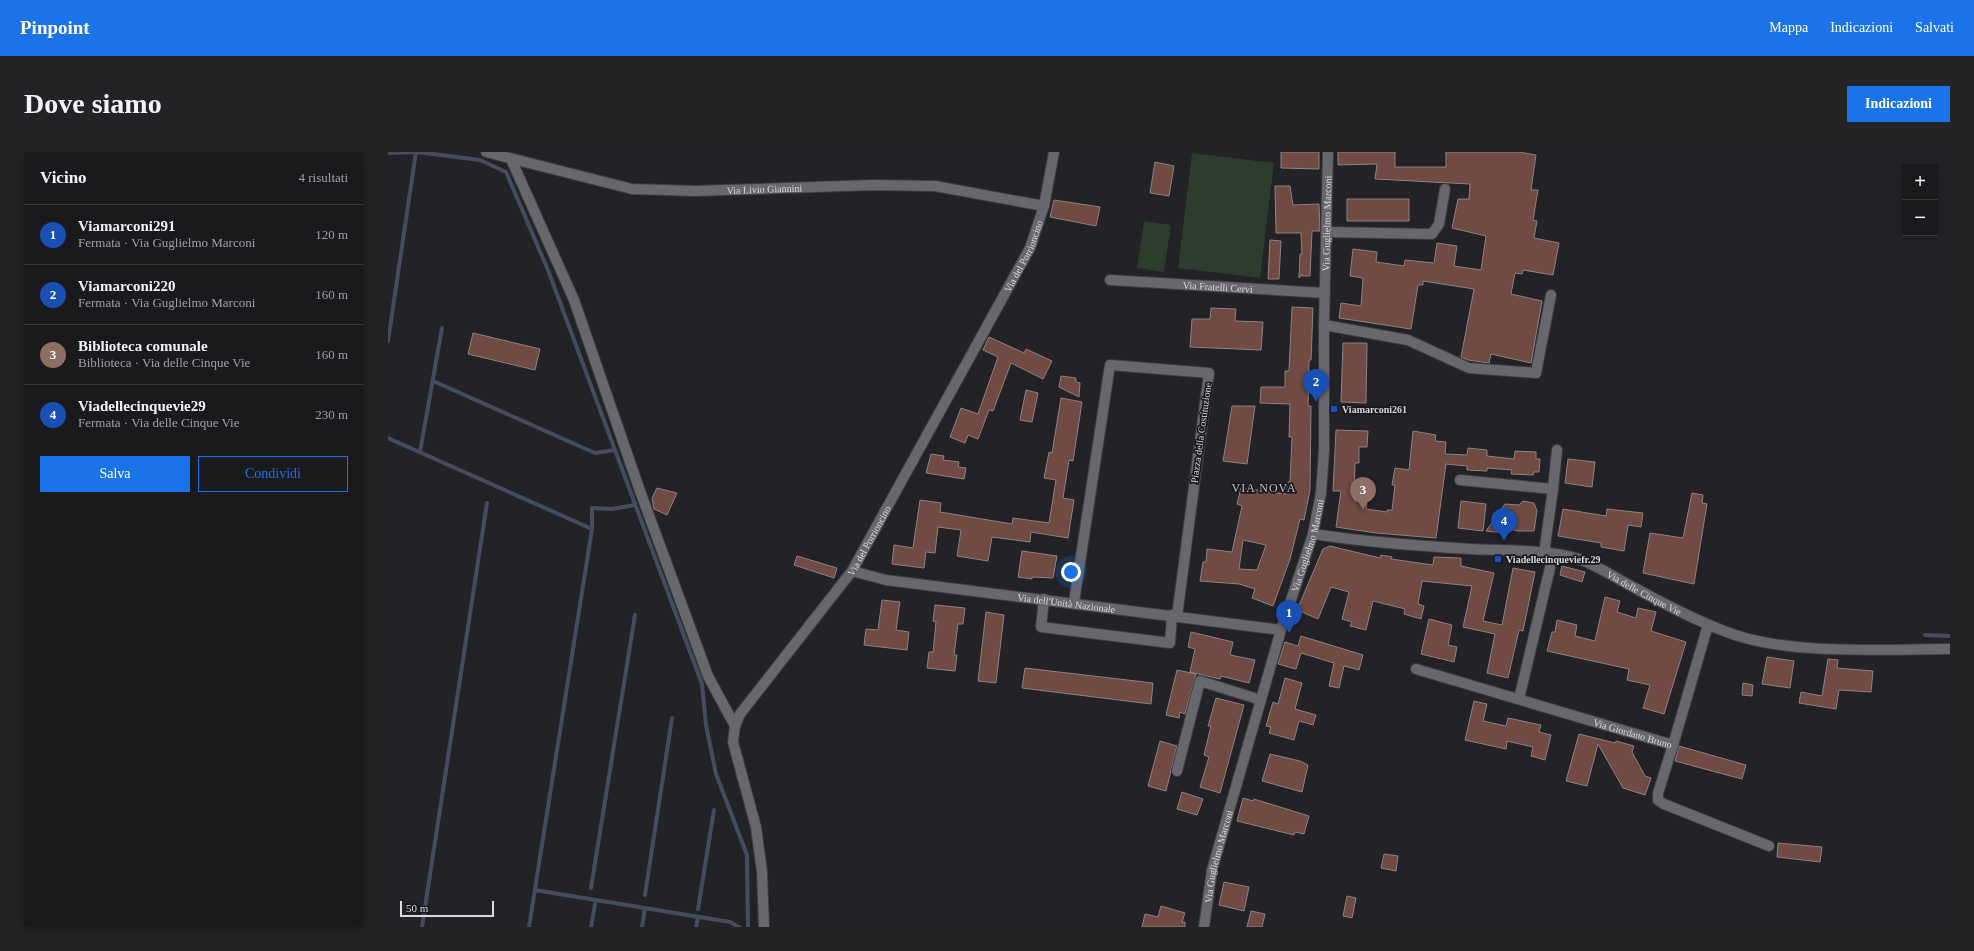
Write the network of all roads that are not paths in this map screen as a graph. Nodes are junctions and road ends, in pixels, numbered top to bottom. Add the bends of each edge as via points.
1 (486, 152) edge
2 (1054, 152) edge
3 (1328, 152) edge
4 (511, 159) junction
5 (1445, 189) dead end
6 (1044, 206) junction
7 (1326, 232) junction
8 (1110, 280) dead end
9 (1325, 293) junction
10 (1551, 295) dead end
11 (1324, 325) junction
12 (1557, 450) dead end
13 (1460, 480) dead end
14 (1553, 489) junction
15 (1313, 534) junction
16 (1548, 554) junction
17 (852, 571) junction
18 (1044, 599) junction
19 (1074, 602) junction
20 (1174, 616) junction
21 (1708, 625) junction
22 (1281, 630) junction
23 (1950, 649) edge
24 (1416, 669) dead end
25 (1519, 699) junction
26 (1261, 700) junction
27 (735, 726) junction
28 (1673, 745) junction
29 (1177, 771) dead end
30 (1769, 846) dead end
31 (764, 927) edge
32 (1204, 927) edge

1 - 4 street, Via Livio Giannini
2 - 6 street, Via del Porrioncino
3 - 7 street, Via Guglielmo Marconi
4 - 6 street, Via Livio Giannini via 638,189 696,191 874,185 935,186
4 - 27 street via 574,300 708,676
5 - 7 street via 1440,224 1432,234
6 - 17 street, Via del Porrioncino via 1022,264
7 - 9 street, Via Guglielmo Marconi
8 - 9 street, Via Fratelli Cervi
9 - 11 street, Via Guglielmo Marconi
10 - 11 street via 1536,374 1468,368 1408,340
11 - 15 street, Via Guglielmo Marconi via 1324,451 1321,493
12 - 14 street
13 - 14 street
14 - 16 street
15 - 16 street, Via delle Cinque Vie via 1403,546
15 - 22 street, Via Guglielmo Marconi
16 - 21 street, Via delle Cinque Vie via 1579,559
16 - 25 street
17 - 18 street, Via dell'Unità Nazionale via 886,580
17 - 27 street, Via del Porrioncino via 740,714
18 - 19 street, Via dell'Unità Nazionale
18 - 20 street via 1041,627 1170,643
19 - 20 street, Via dell'Unità Nazionale
19 - 20 street, Piazza della Costituzione via 1110,365 1209,373
20 - 22 street, Via dell'Unità Nazionale
21 - 23 street, Via delle Cinque Vie via 1756,640 1790,646
21 - 28 street, Via Giordano Bruno
22 - 26 street, Via Guglielmo Marconi
24 - 25 street, Via Giordano Bruno
25 - 28 street, Via Giordano Bruno
26 - 29 street via 1200,682
26 - 32 street, Via Guglielmo Marconi via 1212,870
27 - 31 street, Via del Porrioncino via 733,742 756,827 761,864
28 - 30 street via 1658,800

